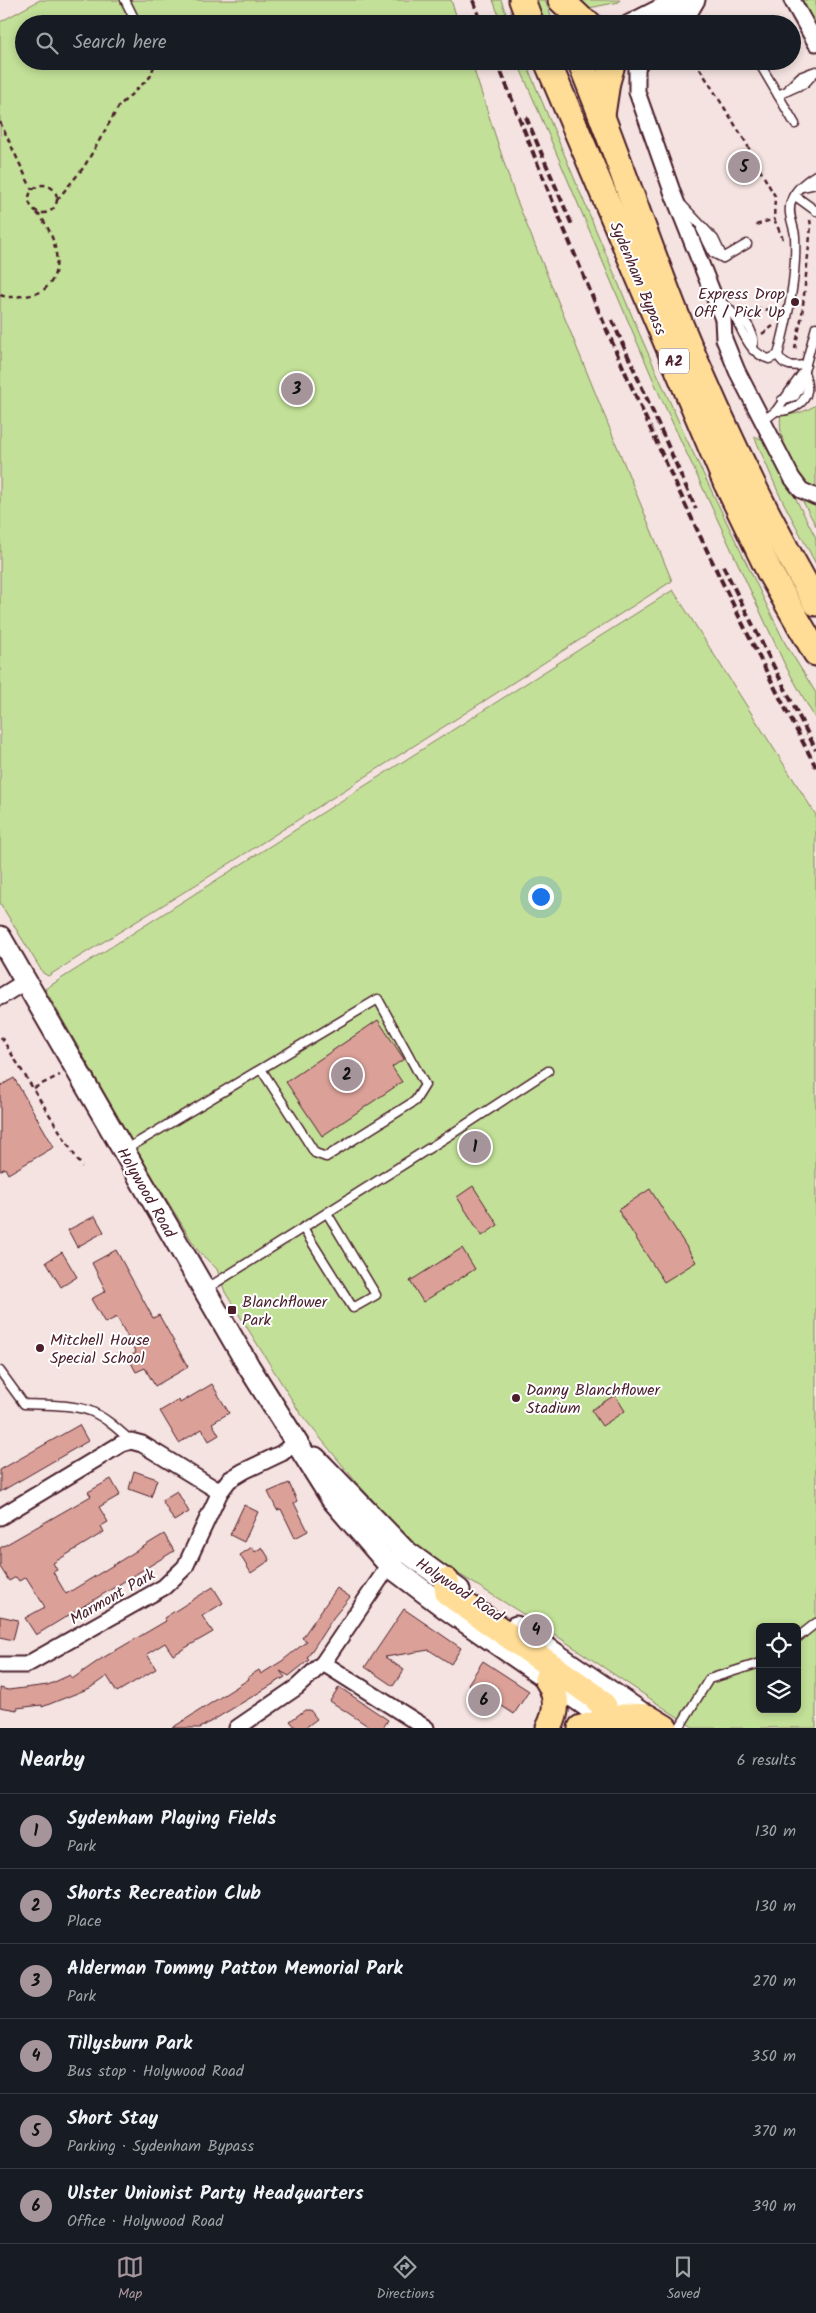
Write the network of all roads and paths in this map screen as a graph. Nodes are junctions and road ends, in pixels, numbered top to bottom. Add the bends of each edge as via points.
1 (125, 0) edge
2 (522, 0) edge
3 (555, 0) edge
4 (561, 0) edge
5 (674, 0) edge
6 (696, 0) edge
7 (792, 0) edge
8 (132, 15) edge
9 (528, 15) edge
10 (561, 15) edge
11 (577, 15) edge
12 (645, 15) edge
13 (671, 15) edge
14 (688, 15) edge
15 (801, 15) edge
16 (801, 16) edge
17 (816, 42) edge
18 (153, 70) edge
19 (551, 70) edge
20 (567, 70) edge
21 (584, 70) edge
22 (610, 70) edge
23 (637, 70) edge
24 (701, 70) edge
25 (763, 70) edge
26 (816, 71) edge
27 (778, 95) junction
28 (567, 108) junction
29 (602, 115) junction
30 (0, 122) edge
31 (795, 124) dead end
32 (816, 175) edge
33 (816, 184) edge
34 (802, 187) junction
35 (32, 190) junction
36 (673, 194) junction
37 (794, 195) junction
38 (57, 200) junction
39 (816, 211) edge
40 (36, 212) junction
41 (774, 219) junction
42 (756, 225) dead end
43 (783, 242) dead end
44 (747, 244) dead end
45 (712, 290) junction
46 (0, 295) edge
47 (778, 302) dead end
48 (756, 308) dead end
49 (776, 311) junction
50 (816, 327) edge
51 (762, 334) dead end
52 (778, 355) junction
53 (805, 368) junction
54 (776, 411) junction
55 (763, 422) junction
56 (816, 497) edge
57 (816, 604) edge
58 (816, 653) edge
59 (0, 938) edge
60 (26, 981) junction
61 (0, 997) edge
62 (1, 1037) dead end
63 (261, 1069) junction
64 (548, 1072) dead end
65 (64, 1073) dead end
66 (33, 1088) junction
67 (124, 1151) junction
68 (82, 1167) dead end
69 (327, 1213) junction
70 (303, 1228) junction
71 (205, 1289) junction
72 (0, 1371) edge
73 (131, 1441) junction
74 (298, 1443) junction
75 (220, 1492) junction
76 (0, 1517) edge
77 (397, 1558) junction
78 (446, 1581) junction
79 (816, 1623) edge
80 (801, 1635) edge
81 (323, 1663) junction
82 (756, 1664) edge
83 (0, 1665) edge
84 (547, 1679) junction
85 (656, 1723) edge
86 (611, 1725) edge
87 (237, 1728) edge
88 (426, 1728) edge
89 (549, 1728) edge
90 (581, 1728) edge
91 (679, 1728) edge

1 - 8 lane
2 - 9 highway
3 - 10 highway
4 - 11 highway
5 - 12 street
6 - 13 street
6 - 14 street
7 - 15 street
16 - 17 street
18 - 38 path via 150,77 119,106 84,167
19 - 28 highway, Sydenham Bypass / A2
20 - 28 highway
21 - 29 highway, Sydenham Bypass / A2
22 - 29 highway
23 - 36 street via 637,92
24 - 41 path via 775,196
25 - 27 lane
26 - 27 lane via 805,83
27 - 31 lane
28 - 58 highway, Sydenham Bypass / A2 via 726,482 770,573
29 - 57 highway, Sydenham Bypass / A2 via 676,315 716,410 778,536
30 - 35 path
32 - 34 lane
33 - 34 lane
34 - 37 lane
35 - 38 path via 48,186
35 - 40 path via 29,202
36 - 44 lane via 714,240 723,258
36 - 45 street
37 - 39 lane
37 - 52 lane via 790,204 790,220 795,234 793,277 789,313
38 - 40 path via 50,211
40 - 46 path via 43,218 56,249 58,266 50,284 35,296
41 - 42 path
41 - 43 path
45 - 52 lane via 732,313 753,350 769,359
45 - 55 street via 722,319 724,339
47 - 49 path
48 - 49 path
49 - 51 path via 773,328
50 - 53 lane
52 - 53 lane via 789,366
53 - 54 lane via 799,389 794,396 782,400
53 - 54 lane via 807,391 802,400 796,407
54 - 55 lane
55 - 56 street via 792,478 801,490
59 - 60 main road, Holywood Road
60 - 61 street
60 - 67 main road, Holywood Road
62 - 66 path
63 - 63 lane via 315,1153 326,1157 416,1102 425,1084 378,999
63 - 67 lane
64 - 69 lane
65 - 66 path
66 - 68 path
67 - 71 main road, Holywood Road
69 - 70 lane
69 - 70 lane via 376,1295 353,1308
70 - 71 lane
71 - 74 main road, Holywood Road via 249,1367
72 - 73 lane via 24,1404 90,1411
73 - 75 street via 142,1444
73 - 76 street
74 - 75 street, Marmont Park via 229,1480
74 - 77 main road, Holywood Road via 326,1467
75 - 83 street, Marmont Park via 185,1567 164,1587 26,1664
77 - 78 main road, Holywood Road
77 - 81 street
77 - 84 main road, Holywood Road via 447,1610
78 - 85 main road, Holywood Road
78 - 86 highway via 448,1593 594,1696 604,1706
79 - 80 lane
81 - 87 street via 297,1687
81 - 88 street
82 - 91 lane via 709,1679
84 - 86 main road, Holywood Road
84 - 89 highway via 556,1700
85 - 86 highway via 627,1716
86 - 90 highway

